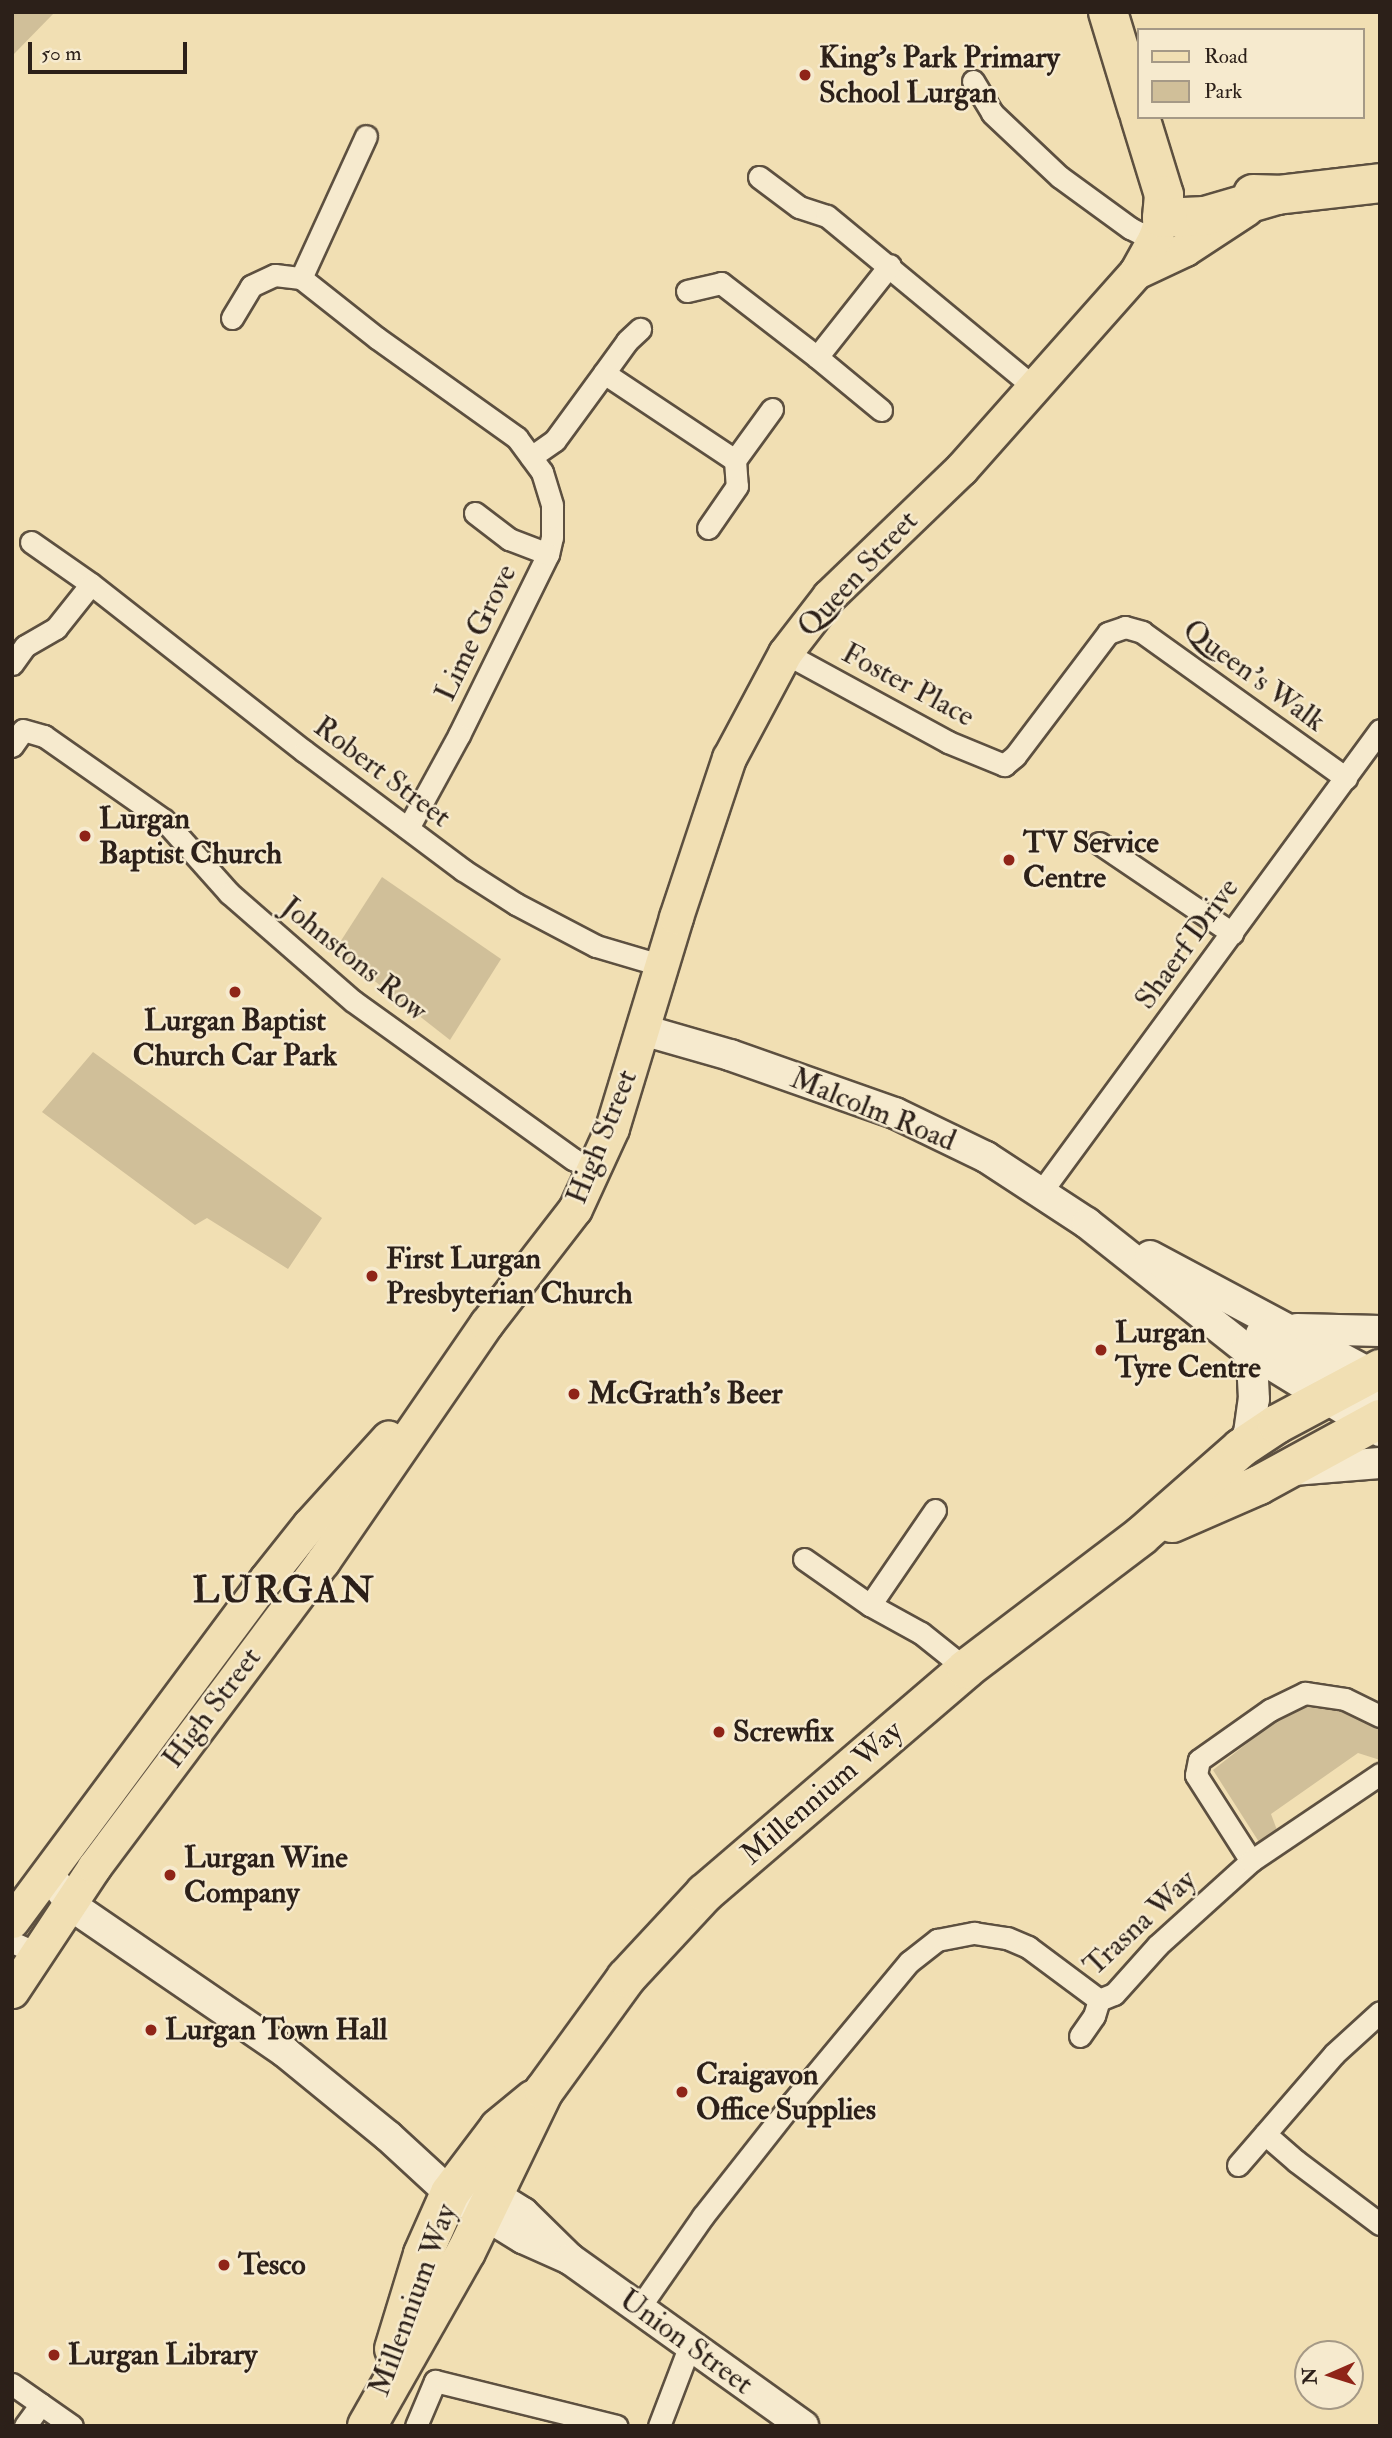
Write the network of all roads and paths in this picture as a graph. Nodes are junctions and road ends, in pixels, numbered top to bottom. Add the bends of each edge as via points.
1 (1108, 12) edge
2 (973, 81) dead end
3 (1136, 104) edge
4 (1140, 119) edge
5 (366, 136) dead end
6 (759, 177) dead end
7 (1380, 183) edge
8 (1268, 197) junction
9 (1160, 218) junction
10 (890, 265) junction
11 (1136, 272) junction
12 (301, 278) junction
13 (687, 292) dead end
14 (232, 318) dead end
15 (640, 329) dead end
16 (817, 357) junction
17 (604, 373) junction
18 (1034, 387) junction
19 (772, 409) dead end
20 (881, 410) dead end
21 (531, 457) junction
22 (734, 460) junction
23 (475, 513) dead end
24 (708, 528) dead end
25 (31, 542) dead end
26 (548, 555) junction
27 (92, 584) junction
28 (785, 653) junction
29 (12, 664) edge
30 (1380, 730) edge
31 (18, 738) edge
32 (1004, 765) joint
33 (1346, 778) junction
34 (408, 828) junction
35 (1099, 843) dead end
36 (1232, 933) junction
37 (660, 965) junction
38 (643, 1030) junction
39 (595, 1170) junction
40 (1041, 1192) junction
41 (1087, 1223) junction
42 (1160, 1261) junction
43 (1290, 1329) junction
44 (1380, 1331) edge
45 (1247, 1349) junction
46 (1367, 1399) edge
47 (1241, 1448) junction
48 (1380, 1463) edge
49 (1286, 1470) junction
50 (358, 1489) junction
51 (935, 1510) dead end
52 (1147, 1531) junction
53 (803, 1559) dead end
54 (870, 1605) junction
55 (214, 1647) junction
56 (242, 1668) junction
57 (966, 1670) junction
58 (1380, 1716) edge
59 (1380, 1774) edge
60 (1251, 1860) junction
61 (43, 1877) junction
62 (69, 1904) junction
63 (12, 1921) edge
64 (25, 1948) edge
65 (12, 1991) edge
66 (1100, 2000) junction
67 (1380, 2012) edge
68 (1080, 2036) dead end
69 (1265, 2134) junction
70 (1238, 2165) dead end
71 (474, 2196) junction
72 (1380, 2224) edge
73 (639, 2308) junction
74 (690, 2346) junction
75 (12, 2384) edge
76 (41, 2404) junction
77 (369, 2423) edge
78 (25, 2426) edge
79 (72, 2426) edge
80 (416, 2426) edge
81 (617, 2426) edge
82 (659, 2426) edge
83 (803, 2426) edge

1 - 3 highway
2 - 9 street via 992,113 1060,177 1130,228
4 - 9 highway
5 - 12 street
6 - 10 street via 799,207 827,216
7 - 8 highway
8 - 9 highway via 1205,192
8 - 11 main road via 1185,249
9 - 11 main road, Queen Street
10 - 16 street
10 - 18 street
11 - 18 main road, Queen Street
12 - 14 street via 275,275 251,286
12 - 21 street, Lime Grove via 517,438
13 - 16 street via 721,283
15 - 17 street
16 - 20 street
17 - 21 street via 555,440
17 - 22 street
18 - 28 main road, Queen Street via 961,469 829,596
19 - 22 street
21 - 26 street, Lime Grove via 542,471 552,505
22 - 24 street via 737,486
23 - 26 street via 509,539
25 - 27 street, Robert Street
26 - 34 street, Lime Grove
27 - 29 street via 56,628 25,646
27 - 34 street, Robert Street
28 - 32 street, Foster Place via 948,743
28 - 37 main road, Queen Street via 729,758
30 - 33 street, Shaerf Drive
31 - 39 street, Johnstons Row via 44,736 164,820 229,893 353,1002 573,1159
32 - 33 street, Queen's Walk via 1108,633 1125,627 1142,632
33 - 36 street, Shaerf Drive
34 - 37 street, Robert Street via 516,904 596,946
35 - 36 street
36 - 40 street, Shaerf Drive
37 - 38 main road, Queen Street
38 - 39 main road, High Street
38 - 40 street, Malcolm Road via 895,1113 986,1157
39 - 50 main road, High Street via 575,1209
40 - 41 street, Malcolm Road
41 - 42 street, Malcolm Road
41 - 45 street, Malcolm Road
42 - 43 street, Malcolm Road
42 - 46 street via 1175,1280
43 - 44 street
43 - 46 street, Malcolm Road
45 - 46 street, Malcolm Road
45 - 47 street via 1254,1399 1249,1433
46 - 47 highway, Millennium Way via 1277,1424
46 - 49 highway, Millennium Way
46 - 52 highway via 1231,1476
47 - 52 highway, Millennium Way
48 - 49 street
49 - 52 highway, Millennium Way via 1192,1516
50 - 55 main road, High Street via 291,1547
50 - 56 main road, High Street
51 - 54 street
52 - 57 highway, Millennium Way
53 - 54 street
54 - 57 street via 920,1633
55 - 56 main road
55 - 61 main road, High Street
56 - 62 main road, High Street
57 - 71 highway, Millennium Way via 705,1893 626,1978
58 - 60 street via 1345,1699 1305,1693 1270,1710 1199,1760 1196,1775
59 - 60 street, Trasna Way
60 - 66 street, Trasna Way via 1158,1945 1114,1994
61 - 62 street, Union Street via 58,1886
61 - 63 main road, High Street
62 - 64 main road, High Street
62 - 71 street, Union Street via 285,2052 388,2136
64 - 65 main road, High Street
66 - 68 street, Trasna Way
66 - 73 street via 1028,1947 1007,1938 974,1933 937,1940 909,1962 791,2104 703,2216
67 - 69 street via 1334,2054
69 - 70 street
69 - 72 street
71 - 73 street, Union Street via 523,2213 570,2259
71 - 77 highway, Millennium Way
71 - 77 highway, Millennium Way via 393,2351
73 - 74 street, Union Street
74 - 82 street
74 - 83 street, Union Street
75 - 76 street
76 - 78 street
76 - 79 street
80 - 81 street via 435,2381

